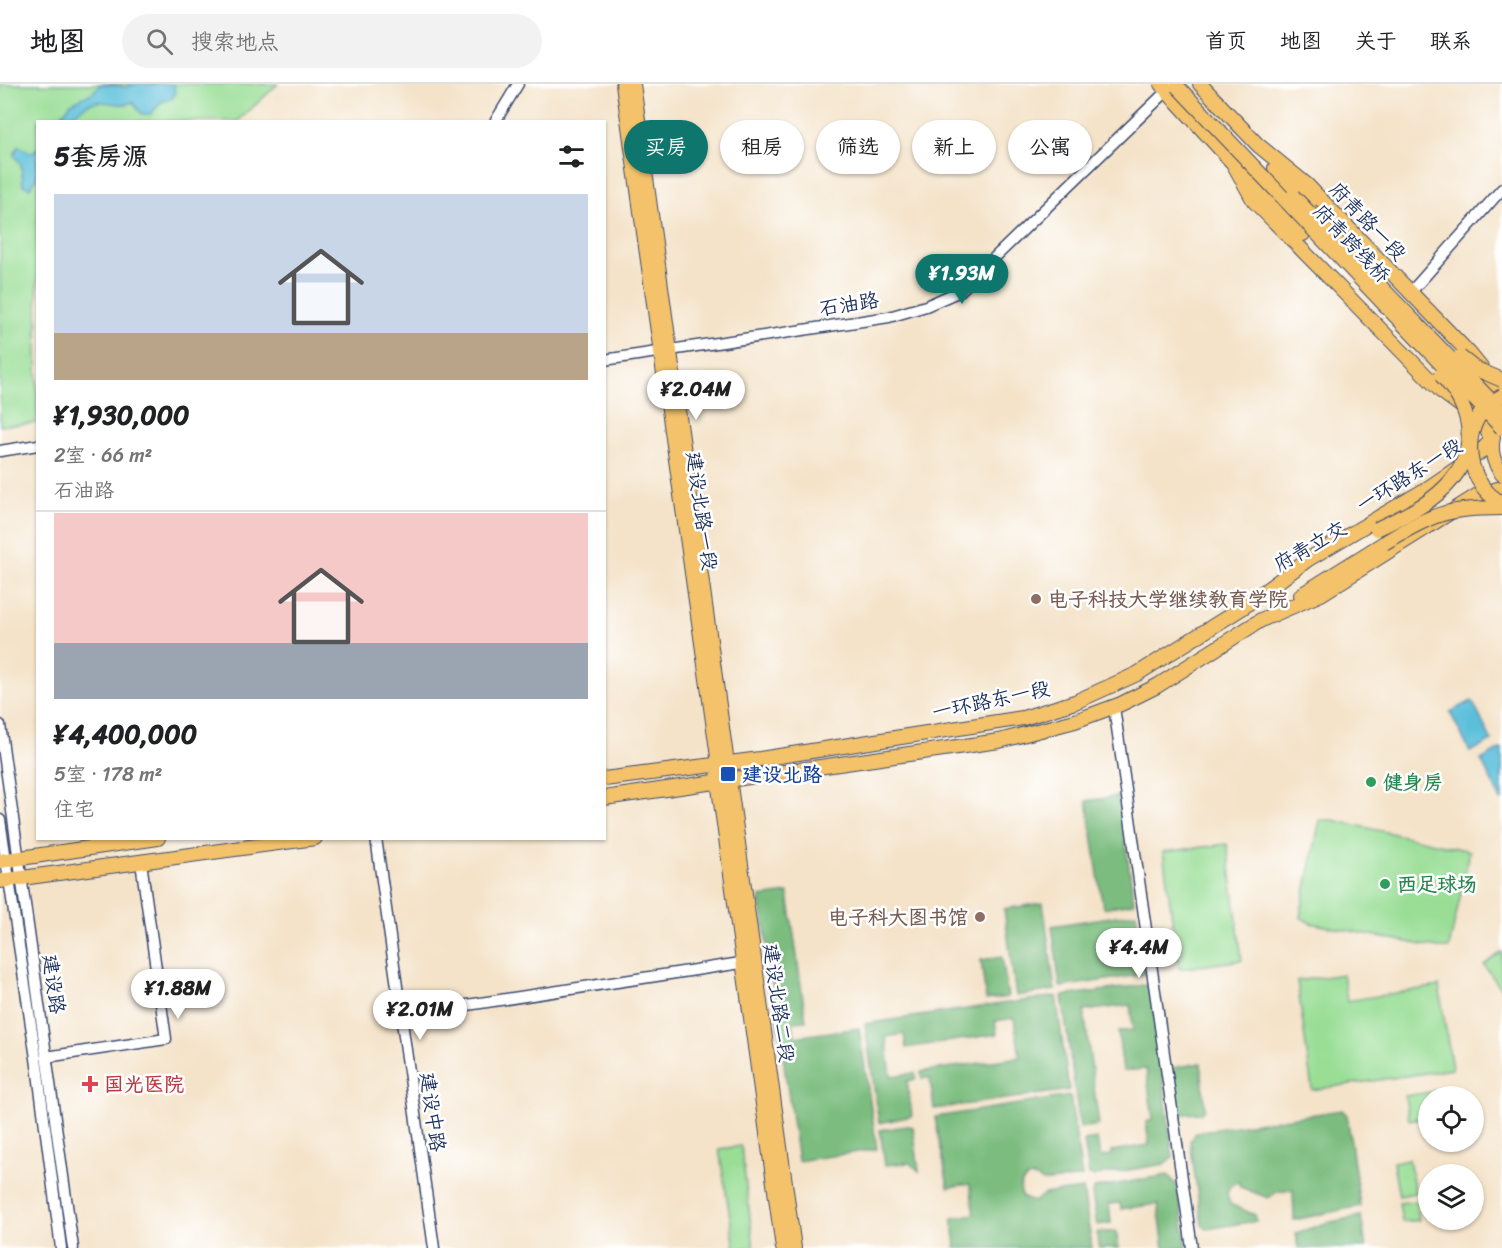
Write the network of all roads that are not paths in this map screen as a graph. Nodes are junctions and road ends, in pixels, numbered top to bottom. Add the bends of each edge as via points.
1 (518, 84) edge
2 (623, 84) edge
3 (633, 84) edge
4 (1185, 84) edge
5 (1200, 84) edge
6 (1169, 86) edge
7 (496, 120) edge
8 (1258, 145) junction
9 (1233, 163) junction
10 (1502, 189) edge
11 (1410, 292) junction
12 (664, 350) junction
13 (606, 360) edge
14 (1502, 380) edge
15 (1502, 390) edge
16 (1502, 396) edge
17 (1502, 412) edge
18 (1502, 421) edge
19 (1502, 428) edge
20 (1492, 440) junction
21 (1469, 443) junction
22 (36, 445) edge
23 (0, 451) edge
24 (1502, 474) edge
25 (1502, 488) edge
26 (1502, 503) edge
27 (1502, 508) edge
28 (1242, 608) junction
29 (1261, 620) junction
30 (1114, 707) junction
31 (0, 724) edge
32 (783, 756) junction
33 (724, 764) junction
34 (785, 772) junction
35 (606, 779) edge
36 (723, 781) junction
37 (606, 798) edge
38 (0, 820) edge
39 (144, 840) edge
40 (300, 840) edge
41 (376, 840) edge
42 (8, 859) edge
43 (141, 862) junction
44 (10, 880) edge
45 (741, 963) junction
46 (402, 1015) junction
47 (46, 1057) junction
48 (61, 1248) edge
49 (73, 1248) edge
50 (434, 1248) edge
51 (783, 1248) edge
52 (795, 1248) edge
53 (1192, 1248) edge

1 - 7 street
2 - 12 main road, 建设北路一段
3 - 12 main road, 建设北路一段
4 - 17 main road, 府青跨线桥, bridge
5 - 8 main road, 府青路一段
6 - 9 main road
6 - 12 street, 石油路 via 960,291 889,316
6 - 19 main road, 府青跨线桥, bridge
8 - 11 main road, 府青路一段 via 1307,185
8 - 14 main road, bridge via 1276,170 1465,362
9 - 20 main road via 1254,201 1441,391 1483,422
9 - 21 main road, 府青立交, bridge via 1443,378 1462,402 1468,418
10 - 11 street
11 - 15 main road, 府青路一段
12 - 13 street, 石油路
12 - 33 main road, 建设北路一段
16 - 21 main road, 府青立交, bridge via 1483,410
18 - 20 main road
20 - 24 main road via 1495,464
20 - 28 main road, 一环路东一段 via 1428,488 1307,560
21 - 26 main road, 府青立交, bridge via 1475,477 1485,491
21 - 28 main road, 府青立交, bridge via 1460,471 1428,502
22 - 23 street
25 - 29 main road, 一环路东一段 via 1481,493 1321,594
27 - 29 main road, bridge via 1442,512 1384,543
28 - 32 main road, 一环路东一段 via 1137,674 1075,702 1023,718
29 - 30 main road, 一环路东一段 via 1157,686
30 - 34 main road, 一环路东一段 via 999,741
30 - 53 street
31 - 42 street, 建设路
32 - 33 main road, 一环路东一段
32 - 34 main road
33 - 35 main road, 一环路东一段
33 - 36 main road, 建设北路二段
34 - 36 main road, 一环路东一段
36 - 37 main road, 一环路东一段
36 - 45 main road, 建设北路二段
36 - 52 main road, 建设北路二段
38 - 42 street, 建设路
39 - 42 main road
40 - 43 main road
41 - 46 street, 建设中路
42 - 44 street, 建设路
43 - 44 main road
43 - 47 street via 166,1039
44 - 47 street, 建设路
44 - 48 street, 建设路
45 - 46 street
45 - 51 main road, 建设北路二段
46 - 50 street, 建设中路
47 - 49 street, 建设路

